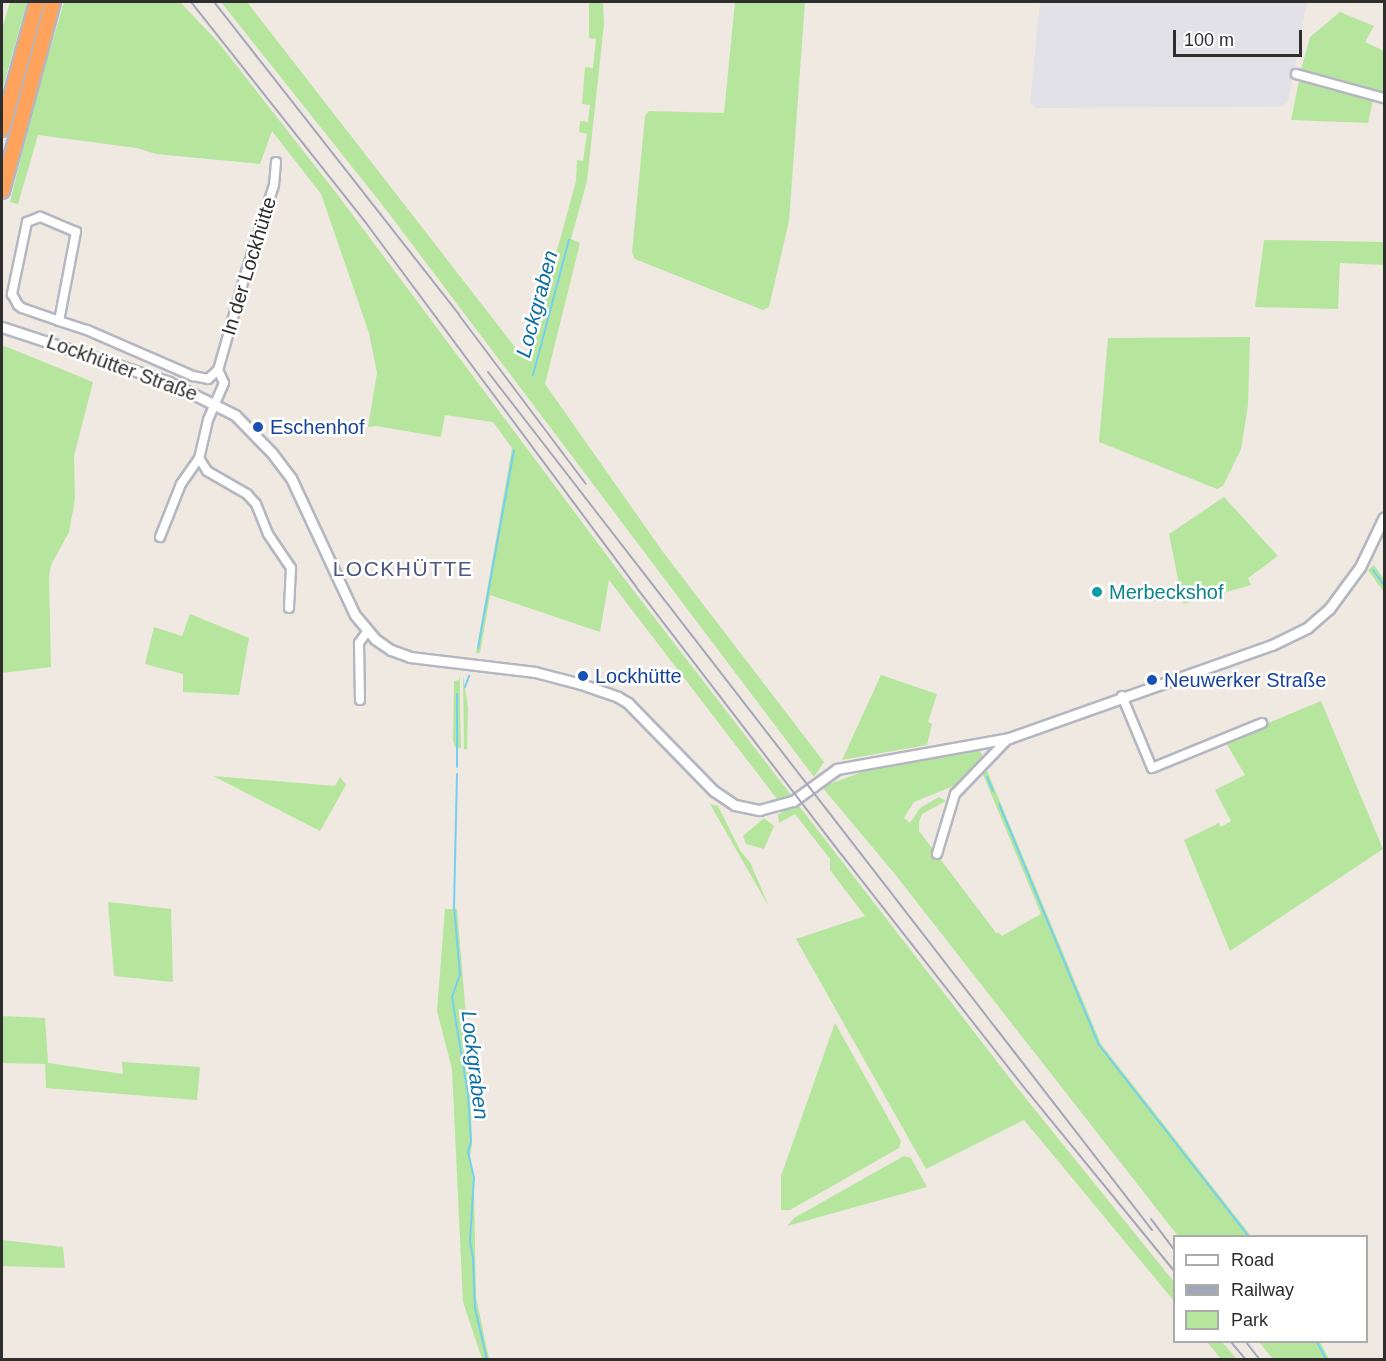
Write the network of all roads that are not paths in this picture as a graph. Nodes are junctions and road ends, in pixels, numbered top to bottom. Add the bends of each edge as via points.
1 (38, 2) edge
2 (53, 2) edge
3 (1296, 74) dead end
4 (1384, 98) edge
5 (2, 129) edge
6 (276, 162) dead end
7 (2, 191) edge
8 (59, 321) junction
9 (3, 327) edge
10 (218, 370) junction
11 (215, 402) junction
12 (199, 458) junction
13 (1384, 517) edge
14 (160, 537) dead end
15 (289, 608) dead end
16 (367, 632) junction
17 (1122, 696) junction
18 (360, 700) dead end
19 (1262, 723) dead end
20 (1009, 738) junction
21 (938, 854) dead end

1 - 5 highway
2 - 7 highway
3 - 4 street
6 - 10 street, In der Lockhütte via 274,185
8 - 8 street via 22,308 12,294 27,222 40,217 76,232
8 - 10 street via 193,376 208,379
9 - 11 street, Lockhütter Straße via 157,378
10 - 11 street, In der Lockhütte via 224,383
11 - 12 street
11 - 16 street, Lockhütter Straße via 252,431 291,478 326,556
12 - 14 street via 181,484
12 - 15 street via 207,471 247,494 256,504 268,534 291,568
13 - 17 street via 1382,528 1346,589 1306,628 1272,645
16 - 18 street via 359,643
16 - 20 street, Lockhütter Straße via 391,650 410,657 535,672 618,697 714,791 735,805 759,810 793,801 837,769
17 - 19 street via 1152,768
17 - 20 street
20 - 21 street via 955,794

